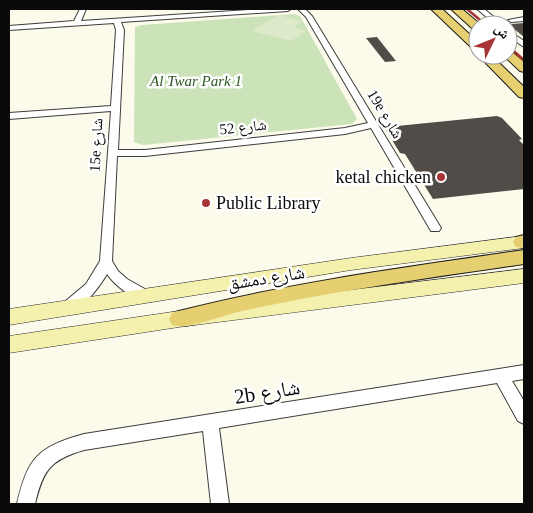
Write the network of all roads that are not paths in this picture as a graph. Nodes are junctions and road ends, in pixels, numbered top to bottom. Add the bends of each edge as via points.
1 (288, 9) edge
2 (301, 9) edge
3 (436, 9) edge
4 (456, 9) edge
5 (152, 10) edge
6 (83, 11) edge
7 (309, 12) edge
8 (153, 18) junction
9 (468, 19) edge
10 (81, 23) junction
11 (121, 23) junction
12 (9, 28) edge
13 (468, 39) edge
14 (495, 65) edge
15 (504, 65) edge
16 (524, 82) edge
17 (524, 94) edge
18 (114, 106) junction
19 (9, 116) edge
20 (376, 128) junction
21 (112, 157) junction
22 (435, 228) dead end
23 (524, 245) edge
24 (106, 261) junction
25 (524, 276) edge
26 (147, 296) junction
27 (65, 309) junction
28 (9, 317) edge
29 (179, 319) junction
30 (9, 345) edge
31 (524, 372) edge
32 (502, 376) junction
33 (524, 416) edge
34 (210, 422) junction
35 (26, 504) edge
36 (220, 504) edge

1 - 8 street
2 - 7 street, 19e شارع
3 - 13 main road
4 - 9 main road
5 - 8 street
6 - 10 street
7 - 20 street, 19e شارع
8 - 11 street
10 - 11 street
10 - 12 street
11 - 18 street, 15e شارع
14 - 17 main road
15 - 16 main road
18 - 19 street
18 - 21 street, 15e شارع
20 - 21 street, شارع 52
20 - 22 street, 19e شارع
21 - 24 street, 15e شارع
23 - 26 main road, شارع دمشق via 351,264
23 - 29 main road via 244,302
24 - 26 street via 119,281
24 - 27 street, 15e شارع via 94,286
25 - 29 main road, شارع دمشق
26 - 27 main road, شارع دمشق
27 - 28 main road, شارع دمشق
29 - 30 main road, شارع دمشق
31 - 32 street, 2b شارع
32 - 33 street
32 - 34 street, 2b شارع
34 - 35 street, 2b شارع via 73,444 49,456 38,466 30,481
34 - 36 street

